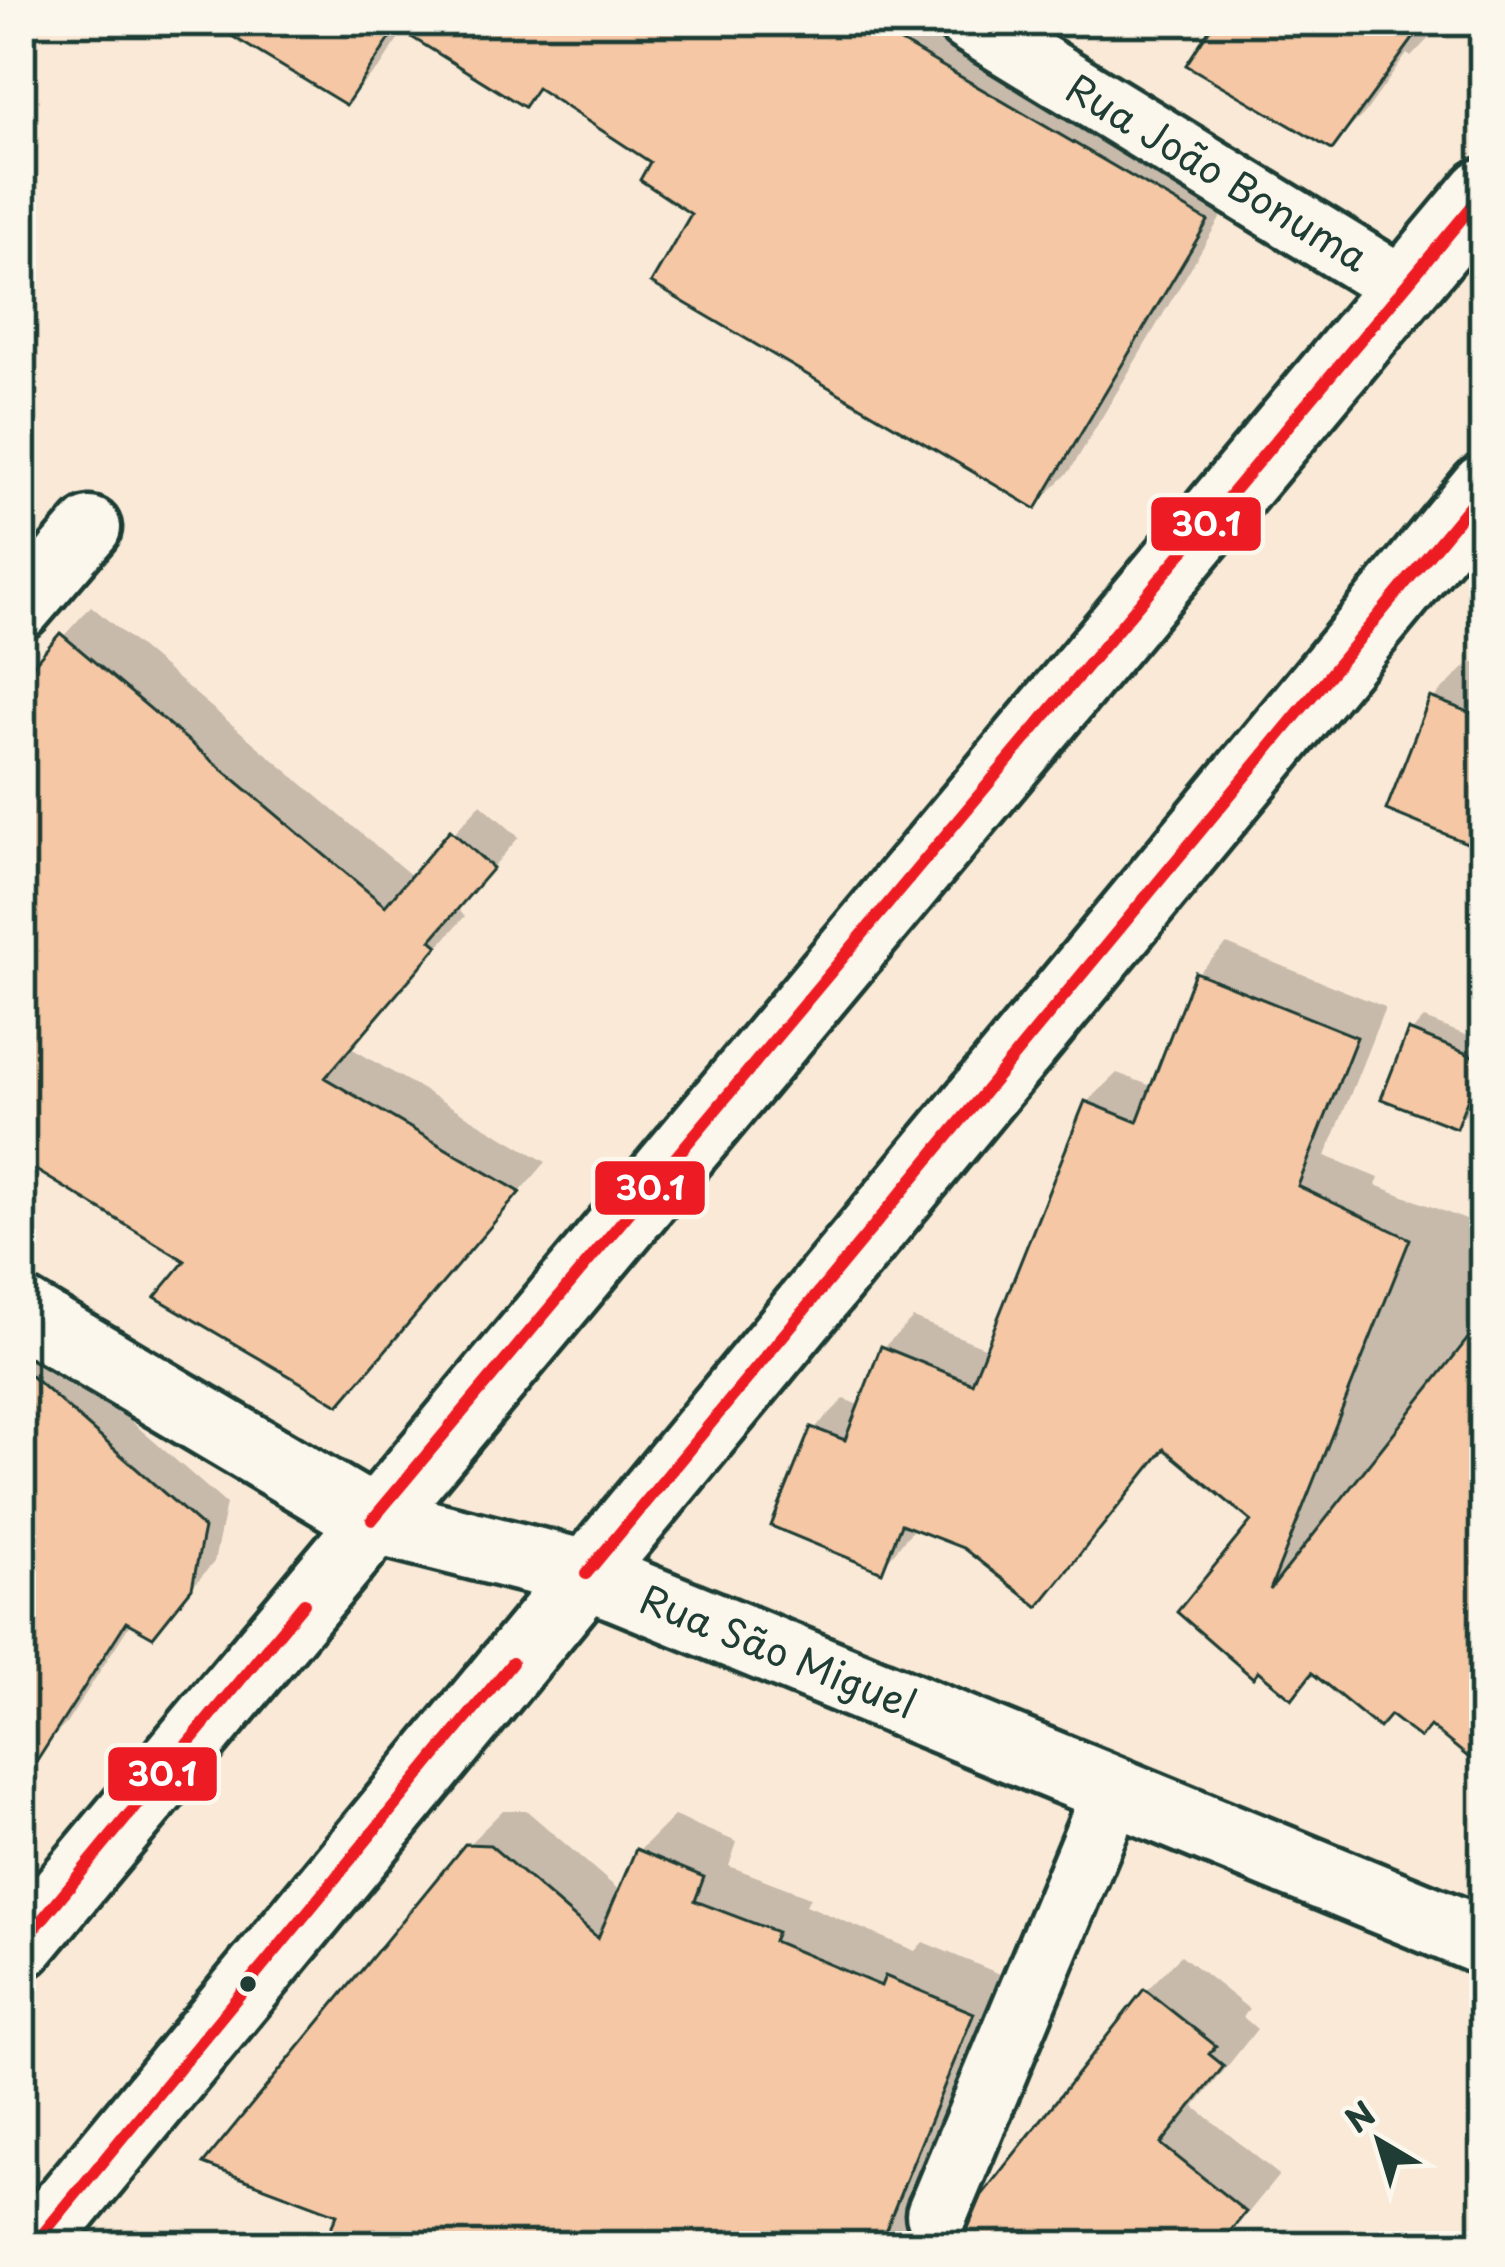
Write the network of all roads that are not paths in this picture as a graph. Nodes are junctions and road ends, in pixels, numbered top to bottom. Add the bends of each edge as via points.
1 (968, 21) edge
2 (1484, 192) edge
3 (1404, 288) junction
4 (1484, 488) edge
5 (90, 528) dead end
6 (21, 608) edge
7 (21, 1312) edge
8 (372, 1520) junction
9 (586, 1574) junction
10 (1114, 1790) junction
11 (1484, 1942) edge
12 (21, 1946) edge
13 (938, 2214) dead end
14 (33, 2246) edge

1 - 3 street, Rua João Bonuma
2 - 3 main road
3 - 8 main road
4 - 9 main road
5 - 6 street
7 - 8 main road, Rua São Miguel
8 - 9 main road, Rua São Miguel
8 - 12 main road
9 - 10 main road, Rua São Miguel
9 - 14 main road
10 - 11 main road, Rua São Miguel
10 - 13 street

